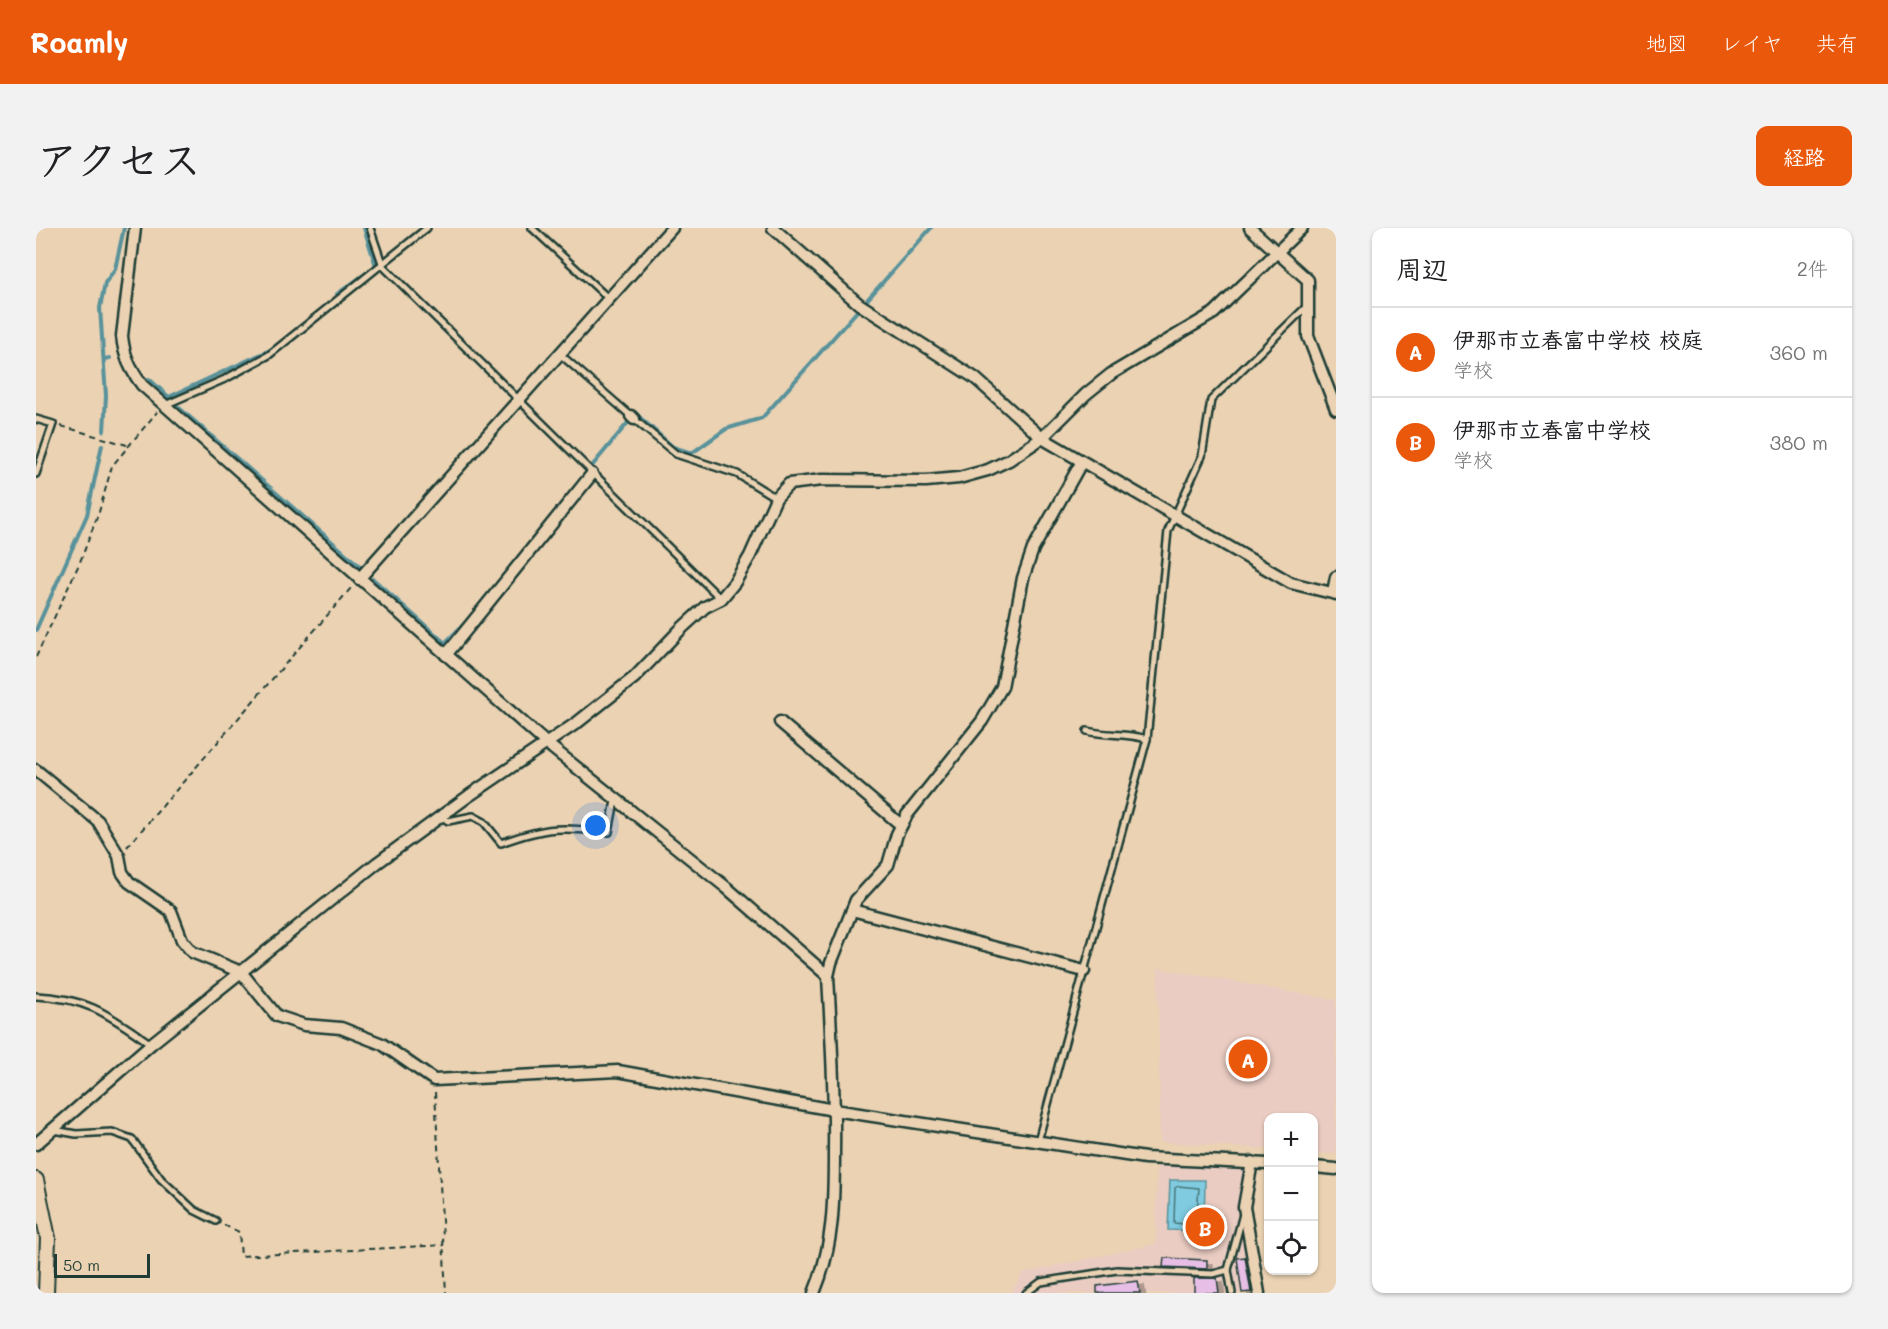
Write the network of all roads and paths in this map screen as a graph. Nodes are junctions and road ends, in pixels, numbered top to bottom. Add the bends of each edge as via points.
1 (135, 228) edge
2 (370, 228) edge
3 (428, 228) edge
4 (532, 228) edge
5 (672, 228) edge
6 (773, 228) edge
7 (1250, 228) edge
8 (1302, 228) edge
9 (1275, 251) junction
10 (382, 266) junction
11 (609, 299) junction
12 (1308, 304) junction
13 (561, 355) junction
14 (519, 402) junction
15 (163, 406) junction
16 (1336, 409) edge
17 (36, 419) edge
18 (53, 424) junction
19 (1042, 438) junction
20 (127, 445) junction
21 (1081, 463) junction
22 (36, 474) edge
23 (592, 474) junction
24 (776, 498) junction
25 (1173, 516) junction
26 (1336, 577) edge
27 (359, 579) junction
28 (1335, 593) edge
29 (721, 599) junction
30 (446, 655) junction
31 (36, 657) edge
32 (780, 722) dead end
33 (1087, 731) dead end
34 (1148, 739) junction
35 (546, 743) junction
36 (36, 770) edge
37 (615, 801) junction
38 (441, 816) junction
39 (901, 825) junction
40 (119, 856) junction
41 (852, 910) junction
42 (1084, 971) junction
43 (241, 972) junction
44 (828, 976) junction
45 (36, 996) edge
46 (151, 1044) junction
47 (434, 1080) junction
48 (834, 1110) junction
49 (54, 1130) junction
50 (1038, 1143) junction
51 (36, 1144) edge
52 (1252, 1162) junction
53 (1264, 1163) edge
54 (1318, 1167) edge
55 (1336, 1168) edge
56 (36, 1179) edge
57 (1244, 1208) junction
58 (216, 1221) joint
59 (444, 1245) junction
60 (1228, 1270) junction
61 (42, 1275) edge
62 (46, 1293) edge
63 (447, 1293) edge
64 (814, 1293) edge
65 (1026, 1293) edge
66 (1232, 1293) edge
67 (1259, 1293) edge

1 - 15 street via 123,318 124,351 130,369
2 - 10 lane
3 - 10 lane
4 - 11 lane
5 - 11 street
6 - 19 street via 861,306 975,378
7 - 9 street
8 - 9 street
9 - 12 street via 1308,280
9 - 19 street via 1214,313 1111,374
10 - 14 lane
10 - 15 lane via 269,355
11 - 13 street
12 - 16 street via 1308,336
12 - 25 lane via 1211,400 1202,456
13 - 14 street
13 - 24 lane via 676,454 737,474
14 - 23 lane
14 - 27 street
15 - 20 path
15 - 27 street
17 - 18 lane
18 - 20 path
18 - 22 lane
19 - 21 street
19 - 24 street via 1009,460 959,478 789,483
20 - 31 path via 107,476 99,512 80,562
21 - 25 street
21 - 39 street via 1033,549 1023,578 1002,687 982,721
23 - 29 lane
23 - 30 street
24 - 29 street via 750,556
25 - 28 street via 1291,583
25 - 34 lane via 1164,559
26 - 28 street
27 - 30 street
27 - 40 path
29 - 35 street via 705,607 635,677
30 - 35 street
32 - 39 street
33 - 34 lane
34 - 42 lane
35 - 37 street
35 - 38 street
36 - 40 street via 98,822
37 - 38 lane via 609,832 559,827 501,843 484,822 473,816 448,821
37 - 44 street via 727,888
38 - 43 street
39 - 41 street via 888,865 856,900
40 - 43 street via 129,882 171,911 182,940 192,952
41 - 42 street
41 - 44 street
42 - 50 lane
43 - 46 street
43 - 47 street via 277,1016 304,1025 341,1028 382,1044
44 - 48 street
45 - 46 lane via 83,1003
46 - 49 street
47 - 48 street via 618,1071
47 - 59 path
48 - 50 street
48 - 64 street via 834,1220 830,1247
49 - 51 street
49 - 58 lane via 76,1134 112,1132 132,1139 161,1179 194,1210
50 - 52 street via 1145,1158
52 - 53 street
52 - 57 street
54 - 55 street
56 - 61 main road via 48,1238
57 - 60 lane
57 - 67 street
58 - 59 path via 239,1232 241,1256
59 - 63 path
60 - 65 lane via 1213,1274 1117,1270 1041,1282
60 - 66 lane
61 - 62 main road

